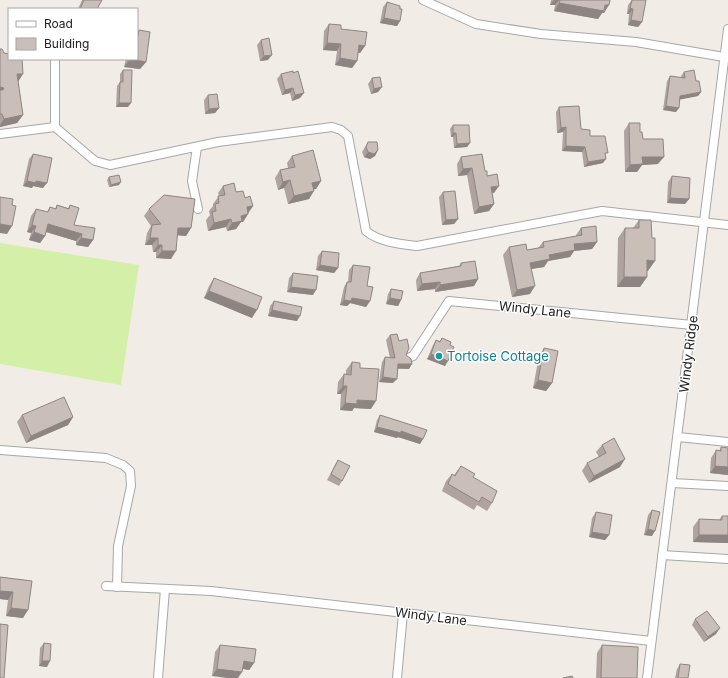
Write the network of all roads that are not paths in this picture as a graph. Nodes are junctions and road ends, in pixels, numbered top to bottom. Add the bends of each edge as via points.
1 (423, 0) edge
2 (728, 29) edge
3 (724, 57) junction
4 (55, 60) edge
5 (55, 127) junction
6 (0, 134) edge
7 (197, 147) junction
8 (198, 209) dead end
9 (705, 223) junction
10 (728, 225) edge
11 (692, 325) junction
12 (408, 358) edge
13 (678, 437) junction
14 (728, 442) edge
15 (0, 450) edge
16 (672, 482) junction
17 (728, 486) edge
18 (662, 555) junction
19 (728, 559) edge
20 (106, 586) dead end
21 (117, 586) junction
22 (165, 589) junction
23 (403, 613) junction
24 (651, 641) junction
25 (158, 678) edge
26 (397, 678) edge
27 (646, 678) edge

1 - 3 street via 476,24 541,34 636,42
2 - 3 street, Windy Ridge
3 - 9 street, Windy Ridge
4 - 5 street
5 - 6 street
5 - 7 street via 95,161 110,165
7 - 8 street via 192,181
7 - 9 street via 332,127 341,130 348,136 366,231 373,236 399,244 417,246 602,211
9 - 10 street
9 - 11 street, Windy Ridge
11 - 12 street, Windy Lane via 449,301 413,356
11 - 13 street, Windy Ridge
13 - 14 street
13 - 16 street, Windy Ridge
15 - 21 street via 106,458 130,471 131,486 118,546
16 - 17 street
16 - 18 street, Windy Ridge
18 - 19 street
18 - 24 street, Windy Ridge
20 - 21 street, Windy Lane
21 - 22 street, Windy Lane
22 - 23 street, Windy Lane via 211,591
22 - 25 street
23 - 24 street, Windy Lane
23 - 26 street
24 - 27 street, Windy Ridge

